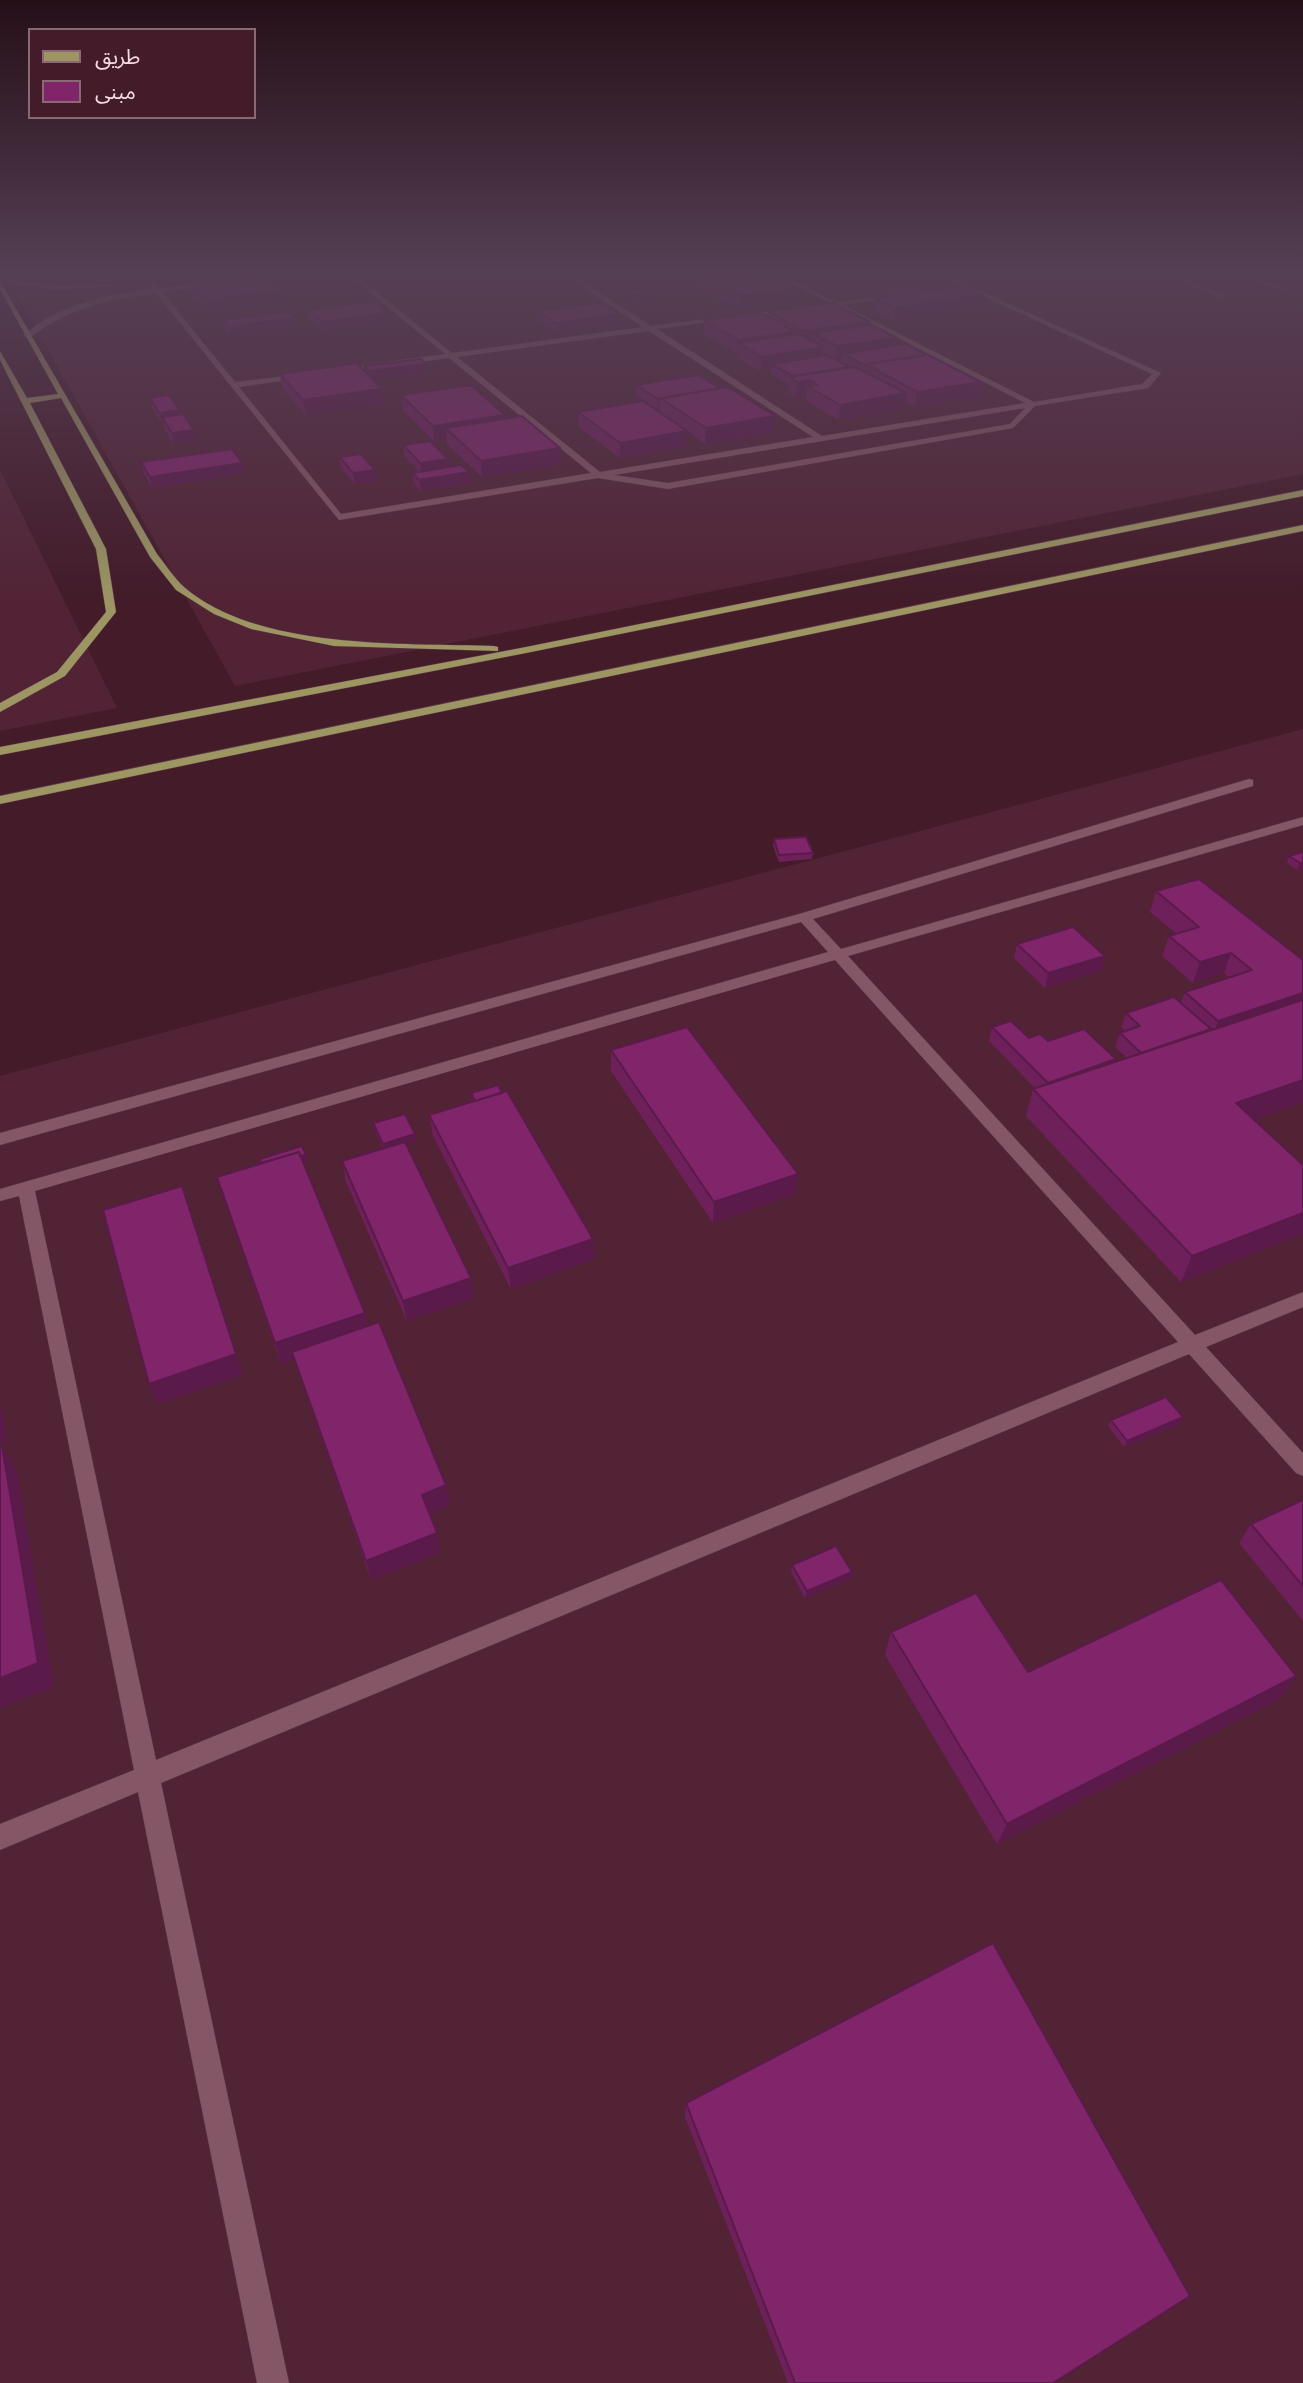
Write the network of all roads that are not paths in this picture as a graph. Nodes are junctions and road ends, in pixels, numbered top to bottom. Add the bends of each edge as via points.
1 (15, 383) edge
2 (54, 383) edge
3 (247, 383) edge
4 (485, 383) edge
5 (736, 383) edge
6 (992, 383) edge
7 (1148, 383) edge
8 (234, 385) joint
9 (61, 396) junction
10 (24, 401) junction
11 (1033, 404) junction
12 (821, 439) junction
13 (598, 475) junction
14 (1303, 493) edge
15 (1303, 528) edge
16 (526, 650) junction
17 (0, 708) edge
18 (0, 751) edge
19 (1249, 783) dead end
20 (0, 800) edge
21 (1303, 821) edge
22 (804, 917) junction
23 (837, 954) junction
24 (0, 1139) edge
25 (26, 1188) junction
26 (0, 1195) edge
27 (1303, 1299) edge
28 (1194, 1346) junction
29 (1303, 1467) edge
30 (148, 1776) junction
31 (0, 1837) edge
32 (273, 2383) edge

1 - 10 main road
2 - 9 main road
3 - 8 street
4 - 13 street
5 - 12 street
6 - 11 street
7 - 11 street
8 - 13 street via 339,517
9 - 10 main road
9 - 16 main road via 153,555 182,590 228,618 315,639
10 - 17 main road via 101,550 111,612 61,674
11 - 12 street
11 - 13 street via 1013,426 668,486
12 - 13 street
14 - 16 main road
15 - 20 main road
16 - 18 main road
19 - 22 street
21 - 23 street
22 - 23 street
22 - 24 street
23 - 25 street
23 - 28 street
25 - 26 street
25 - 30 street
27 - 28 street
28 - 29 street
28 - 30 street
30 - 31 street
30 - 32 street

